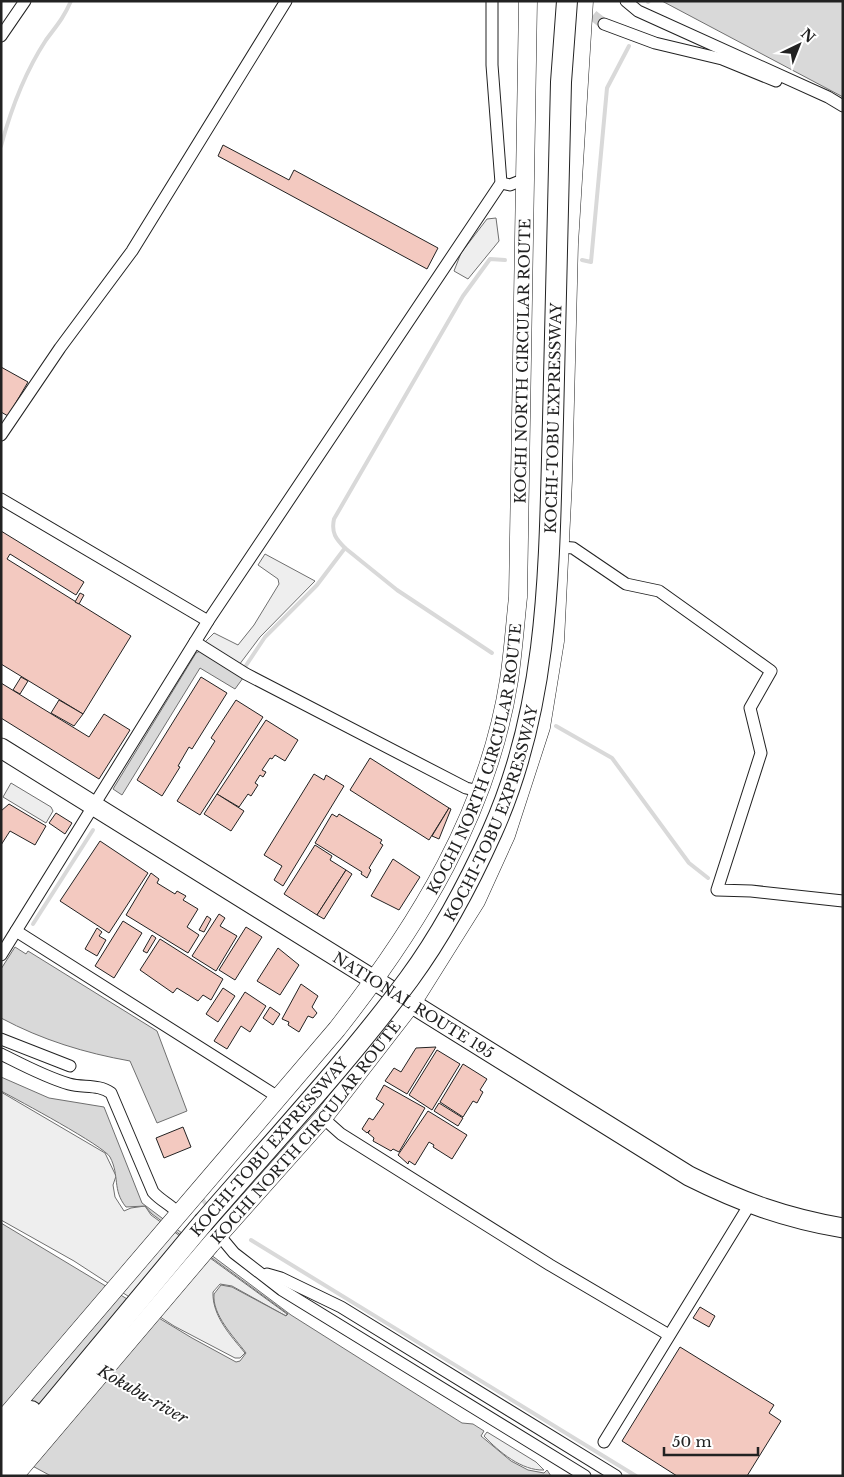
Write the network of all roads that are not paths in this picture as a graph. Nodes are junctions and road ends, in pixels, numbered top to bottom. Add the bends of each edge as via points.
1 (25, 1) edge
2 (286, 1) edge
3 (492, 1) edge
4 (528, 1) edge
5 (567, 1) edge
6 (584, 1) edge
7 (626, 1) edge
8 (604, 24) tunnel mouth
9 (1, 36) edge
10 (828, 97) junction
11 (843, 106) edge
12 (525, 179) junction
13 (501, 183) junction
14 (1, 436) edge
15 (1, 499) edge
16 (561, 546) junction
17 (208, 621) junction
18 (195, 642) junction
19 (1, 748) edge
20 (479, 791) junction
21 (94, 806) junction
22 (843, 901) edge
23 (16, 931) junction
24 (1, 955) edge
25 (375, 980) junction
26 (412, 1003) junction
27 (1, 1038) edge
28 (1, 1054) edge
29 (70, 1066) dead end
30 (278, 1097) junction
31 (324, 1118) junction
32 (750, 1204) junction
33 (179, 1213) junction
34 (203, 1223) junction
35 (843, 1228) edge
36 (215, 1240) junction
37 (261, 1272) junction
38 (669, 1335) junction
39 (1, 1422) edge
40 (1, 1442) edge
41 (604, 1442) dead end
42 (1, 1466) edge
43 (14, 1476) edge
44 (586, 1476) edge
45 (616, 1476) edge

1 - 9 street
2 - 14 street via 132,251 54,356
3 - 13 street via 492,65
4 - 12 main road, KOCHI NORTH CIRCULAR ROUTE
5 - 34 highway, KOCHI-TOBU EXPRESSWAY, bridge via 561,82 549,584 538,680 527,735 493,831 410,977
6 - 16 main road, KOCHI NORTH CIRCULAR ROUTE via 569,235
7 - 10 street via 638,11
8 - 10 street
10 - 11 street
12 - 13 street via 510,185
12 - 20 main road, KOCHI NORTH CIRCULAR ROUTE via 518,597 509,682
13 - 17 street
15 - 17 street
16 - 22 street via 573,548 626,584 659,591 771,671 750,708 761,753 717,890
16 - 26 main road, KOCHI NORTH CIRCULAR ROUTE via 549,686 541,727 520,798 476,901
17 - 18 street
18 - 20 street via 242,672 466,788
18 - 21 street
19 - 21 highway, NATIONAL ROUTE 195
20 - 25 main road, KOCHI NORTH CIRCULAR ROUTE via 454,850 418,917
21 - 23 street
21 - 25 highway, NATIONAL ROUTE 195
23 - 24 street
23 - 30 street
25 - 26 highway, NATIONAL ROUTE 195
25 - 30 main road, KOCHI NORTH CIRCULAR ROUTE
26 - 31 main road, KOCHI NORTH CIRCULAR ROUTE
26 - 32 highway, NATIONAL ROUTE 195 via 689,1176
27 - 29 street
28 - 33 street via 55,1079 111,1093 152,1192
30 - 33 main road, KOCHI NORTH CIRCULAR ROUTE
31 - 36 main road, KOCHI NORTH CIRCULAR ROUTE
31 - 38 street via 341,1134
32 - 35 highway, NATIONAL ROUTE 195 via 791,1218
32 - 38 street
33 - 39 main road, KOCHI NORTH CIRCULAR ROUTE
34 - 40 highway
34 - 42 highway, KOCHI-TOBU EXPRESSWAY
36 - 37 street
36 - 43 main road, KOCHI NORTH CIRCULAR ROUTE
37 - 44 street via 282,1290
37 - 45 street via 281,1278 341,1307
38 - 41 street

